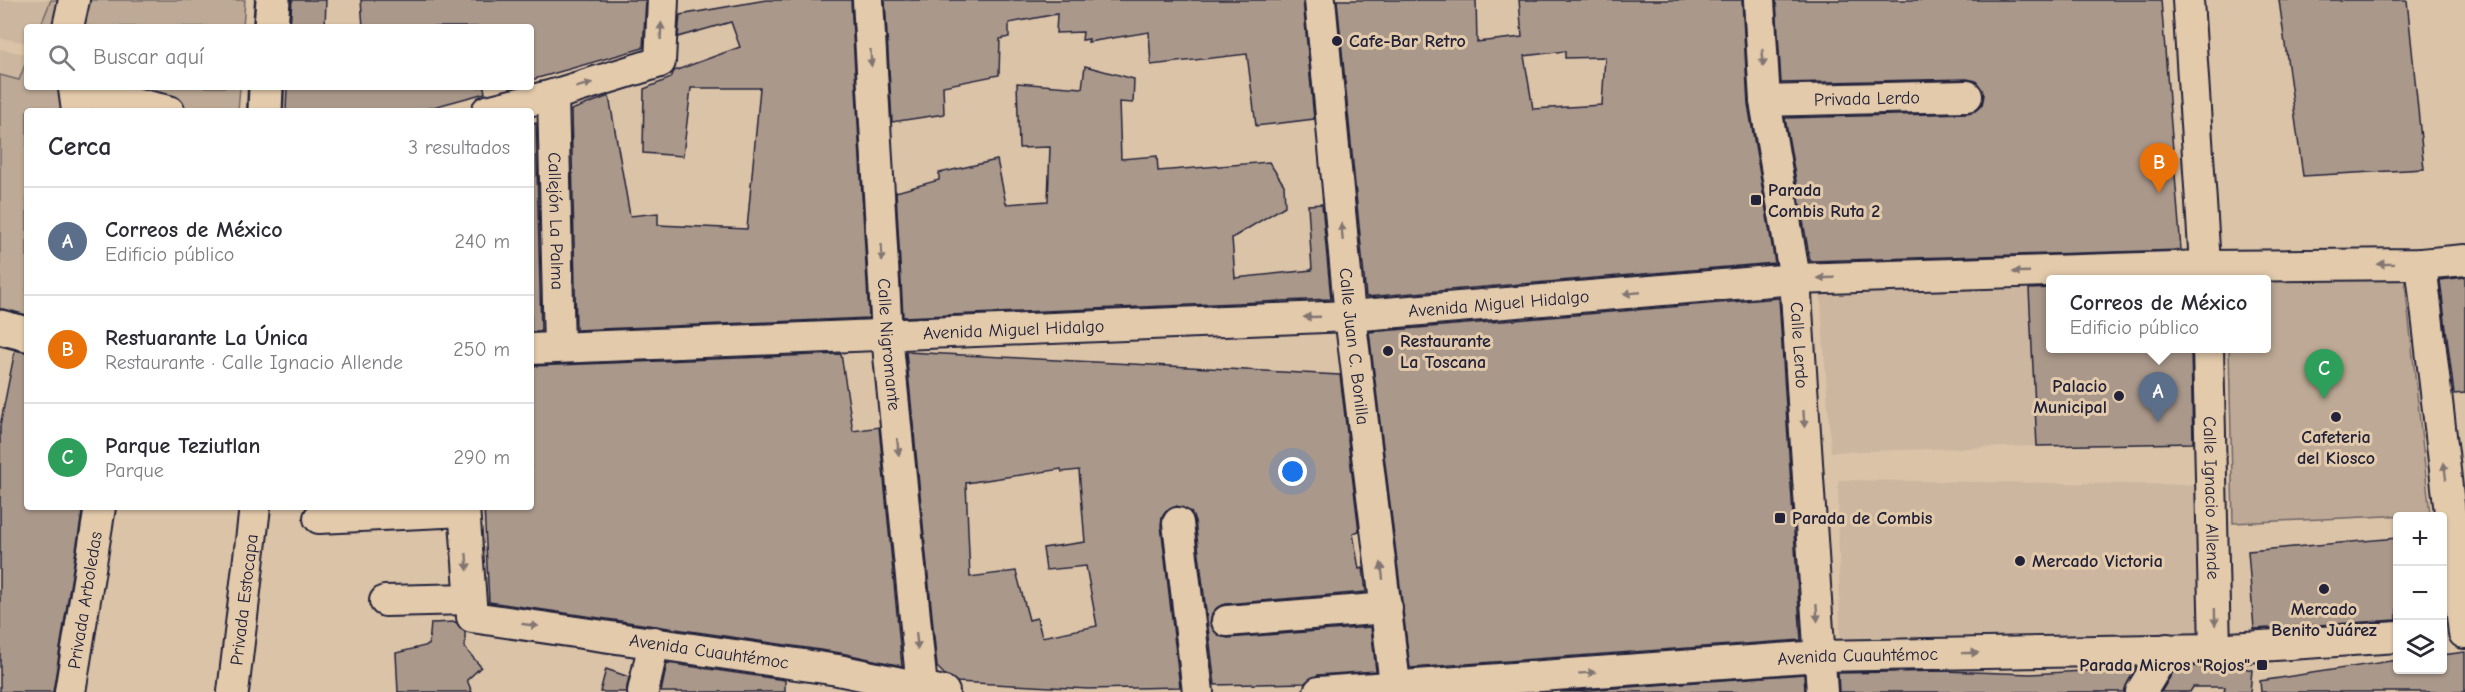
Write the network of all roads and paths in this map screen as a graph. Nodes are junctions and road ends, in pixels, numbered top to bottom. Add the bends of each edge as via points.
1 (74, 0) edge
2 (273, 0) edge
3 (663, 0) edge
4 (868, 0) edge
5 (1320, 0) edge
6 (1759, 0) edge
7 (2188, 0) edge
8 (2201, 0) edge
9 (69, 24) edge
10 (271, 24) edge
11 (266, 90) edge
12 (554, 95) junction
13 (75, 96) edge
14 (1967, 96) dead end
15 (1765, 101) junction
16 (150, 108) edge
17 (265, 108) edge
18 (500, 108) edge
19 (2465, 260) edge
20 (2421, 264) junction
21 (2208, 270) edge
22 (1795, 279) junction
23 (1350, 316) junction
24 (886, 335) junction
25 (545, 348) edge
26 (2208, 353) edge
27 (100, 510) edge
28 (242, 510) edge
29 (255, 510) edge
30 (450, 510) edge
31 (464, 510) edge
32 (319, 519) dead end
33 (1178, 523) dead end
34 (385, 601) dead end
35 (471, 608) junction
36 (1387, 608) junction
37 (1227, 621) dead end
38 (2457, 634) edge
39 (2393, 638) edge
40 (654, 642) junction
41 (2168, 649) junction
42 (2215, 649) junction
43 (1820, 656) junction
44 (838, 681) edge
45 (933, 690) edge
46 (1396, 690) edge
47 (70, 692) edge
48 (220, 692) edge
49 (233, 692) edge
50 (644, 692) edge
51 (1198, 692) edge
52 (1319, 692) edge
53 (1822, 692) edge
54 (2140, 692) edge

1 - 9 street
2 - 10 main road
12 -> 3 street via 660,62
4 -> 24 street, Calle Nigromante
23 -> 5 street, Calle Juan C. Bonilla
6 -> 15 street, Calle Lerdo
7 - 21 street
8 - 21 street
11 - 17 main road
12 - 18 street
12 - 25 street, Callejón La Palma
13 - 16 street
14 - 15 street, Privada Lerdo
15 - 22 street, Calle Lerdo
19 - 20 street, Avenida Miguel Hidalgo
20 -> 21 street, Avenida Miguel Hidalgo
38 -> 20 street
21 -> 22 street, Avenida Miguel Hidalgo
22 -> 23 street, Avenida Miguel Hidalgo
22 -> 43 street, Calle Lerdo
23 -> 24 street, Avenida Miguel Hidalgo
36 -> 23 street, Calle Juan C. Bonilla
24 - 25 street, Avenida Miguel Hidalgo
24 -> 45 street, Calle Nigromante
26 -> 42 street, Calle Ignacio Allende
27 - 47 street, Privada Arboledas
28 - 48 street, Privada Estocapa
29 - 49 street, Privada Estocapa
30 - 32 street
31 -> 35 street
33 - 51 street
34 - 35 street, Avenida Cuauhtémoc
35 -> 40 street, Avenida Cuauhtémoc
36 - 37 street
36 - 46 street, Calle Juan C. Bonilla
39 - 42 street, Avenida Cuauhtémoc
40 - 44 street, Avenida Cuauhtémoc
40 - 50 street
41 - 42 street, Avenida Cuauhtémoc
43 -> 41 street, Avenida Cuauhtémoc
41 - 54 street
46 -> 43 street, Avenida Cuauhtémoc
43 - 53 street, Calle Lerdo
44 - 45 street, Avenida Cuauhtémoc
46 - 52 street, Avenida Cuauhtémoc

